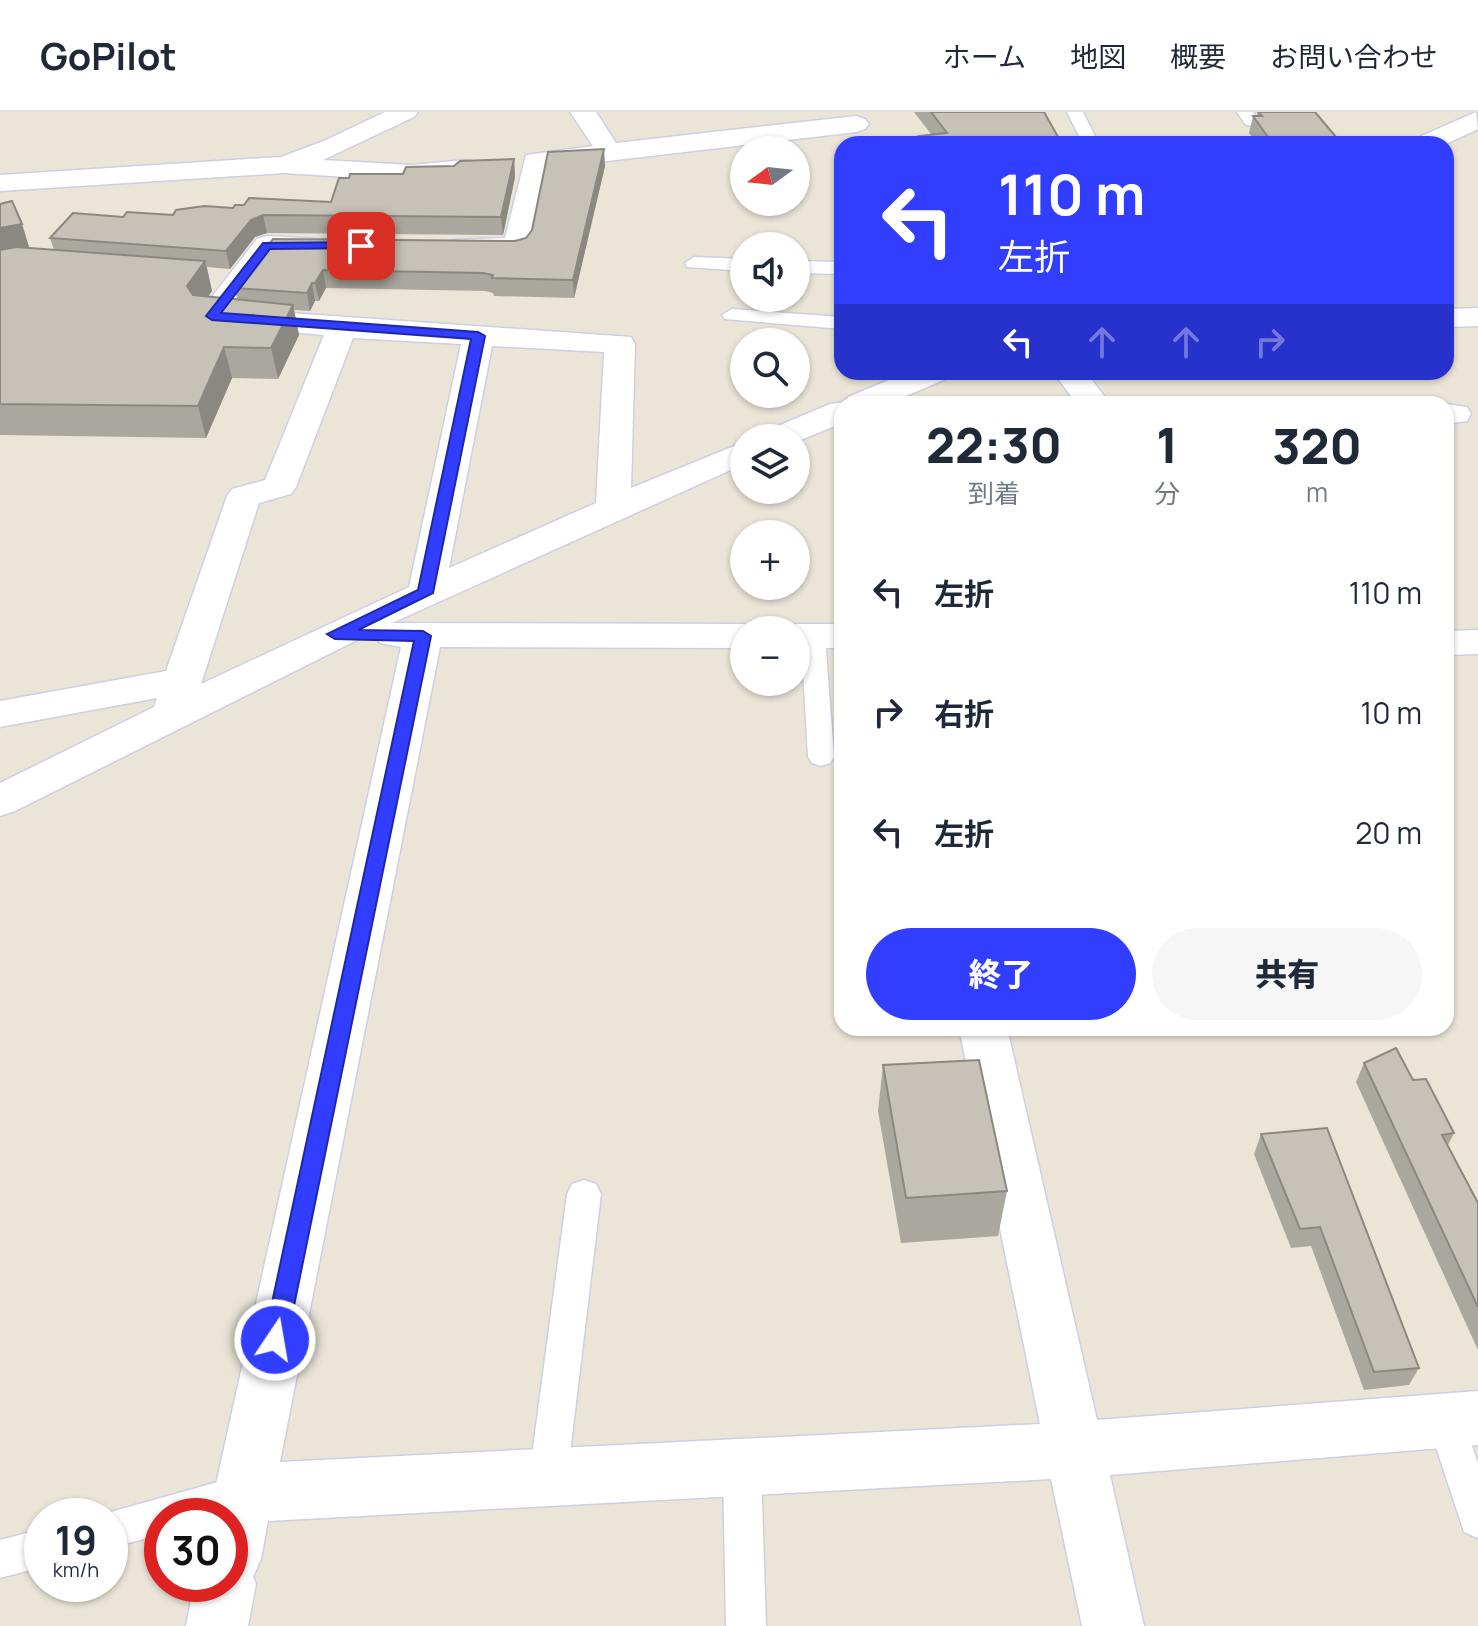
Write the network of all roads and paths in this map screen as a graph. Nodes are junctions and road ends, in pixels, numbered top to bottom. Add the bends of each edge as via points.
1 (405, 112) edge
2 (583, 112) edge
3 (1075, 112) edge
4 (1478, 119) edge
5 (858, 127) edge
6 (1087, 136) edge
7 (1443, 136) edge
8 (609, 151) junction
9 (512, 163) junction
10 (284, 165) junction
11 (0, 183) edge
12 (361, 246) edge
13 (439, 246) edge
14 (694, 263) dead end
15 (730, 264) edge
16 (810, 267) edge
17 (834, 268) edge
18 (206, 278) edge
19 (237, 281) junction
20 (732, 315) dead end
21 (1478, 317) edge
22 (1454, 318) edge
23 (834, 322) edge
24 (342, 328) junction
25 (478, 336) junction
26 (916, 380) edge
27 (1075, 380) edge
28 (878, 396) edge
29 (1088, 396) edge
30 (834, 414) edge
31 (810, 424) edge
32 (730, 458) edge
33 (613, 508) junction
34 (424, 614) junction
35 (730, 635) edge
36 (817, 636) edge
37 (1478, 642) edge
38 (1454, 643) edge
39 (178, 697) junction
40 (0, 714) edge
41 (821, 757) dead end
42 (0, 801) edge
43 (985, 1036) edge
44 (584, 1194) dead end
45 (1461, 1419) edge
46 (1075, 1450) junction
47 (742, 1468) junction
48 (548, 1478) junction
49 (243, 1493) junction
50 (242, 1498) edge
51 (1478, 1519) edge
52 (128, 1524) edge
53 (24, 1553) edge
54 (0, 1559) edge
55 (222, 1602) edge
56 (217, 1626) edge
57 (746, 1626) edge
58 (1113, 1626) edge

1 - 10 street
2 - 8 street
3 - 6 lane
4 - 7 street
5 - 8 street
8 - 9 street
9 - 10 street via 411,173
9 - 13 street via 517,247
10 - 11 street
12 - 19 street via 267,245
14 - 15 lane
16 - 17 lane
18 - 19 street
19 - 24 street via 212,316
20 - 23 lane
21 - 22 street
24 - 25 street
24 - 39 street via 279,487 244,496
25 - 33 street via 620,344
25 - 34 street
26 - 28 street
27 - 29 street
30 - 31 street
32 - 33 street
33 - 34 street
34 - 35 street
34 - 39 street via 335,634
34 - 49 street
36 - 41 lane
37 - 38 street
39 - 40 street
39 - 42 street
43 - 46 street
44 - 48 lane
45 - 46 street
45 - 51 lane
46 - 47 street
46 - 58 street
47 - 48 street
47 - 57 lane
48 - 49 street
49 - 50 street
49 - 52 lane
53 - 54 lane
55 - 56 street

